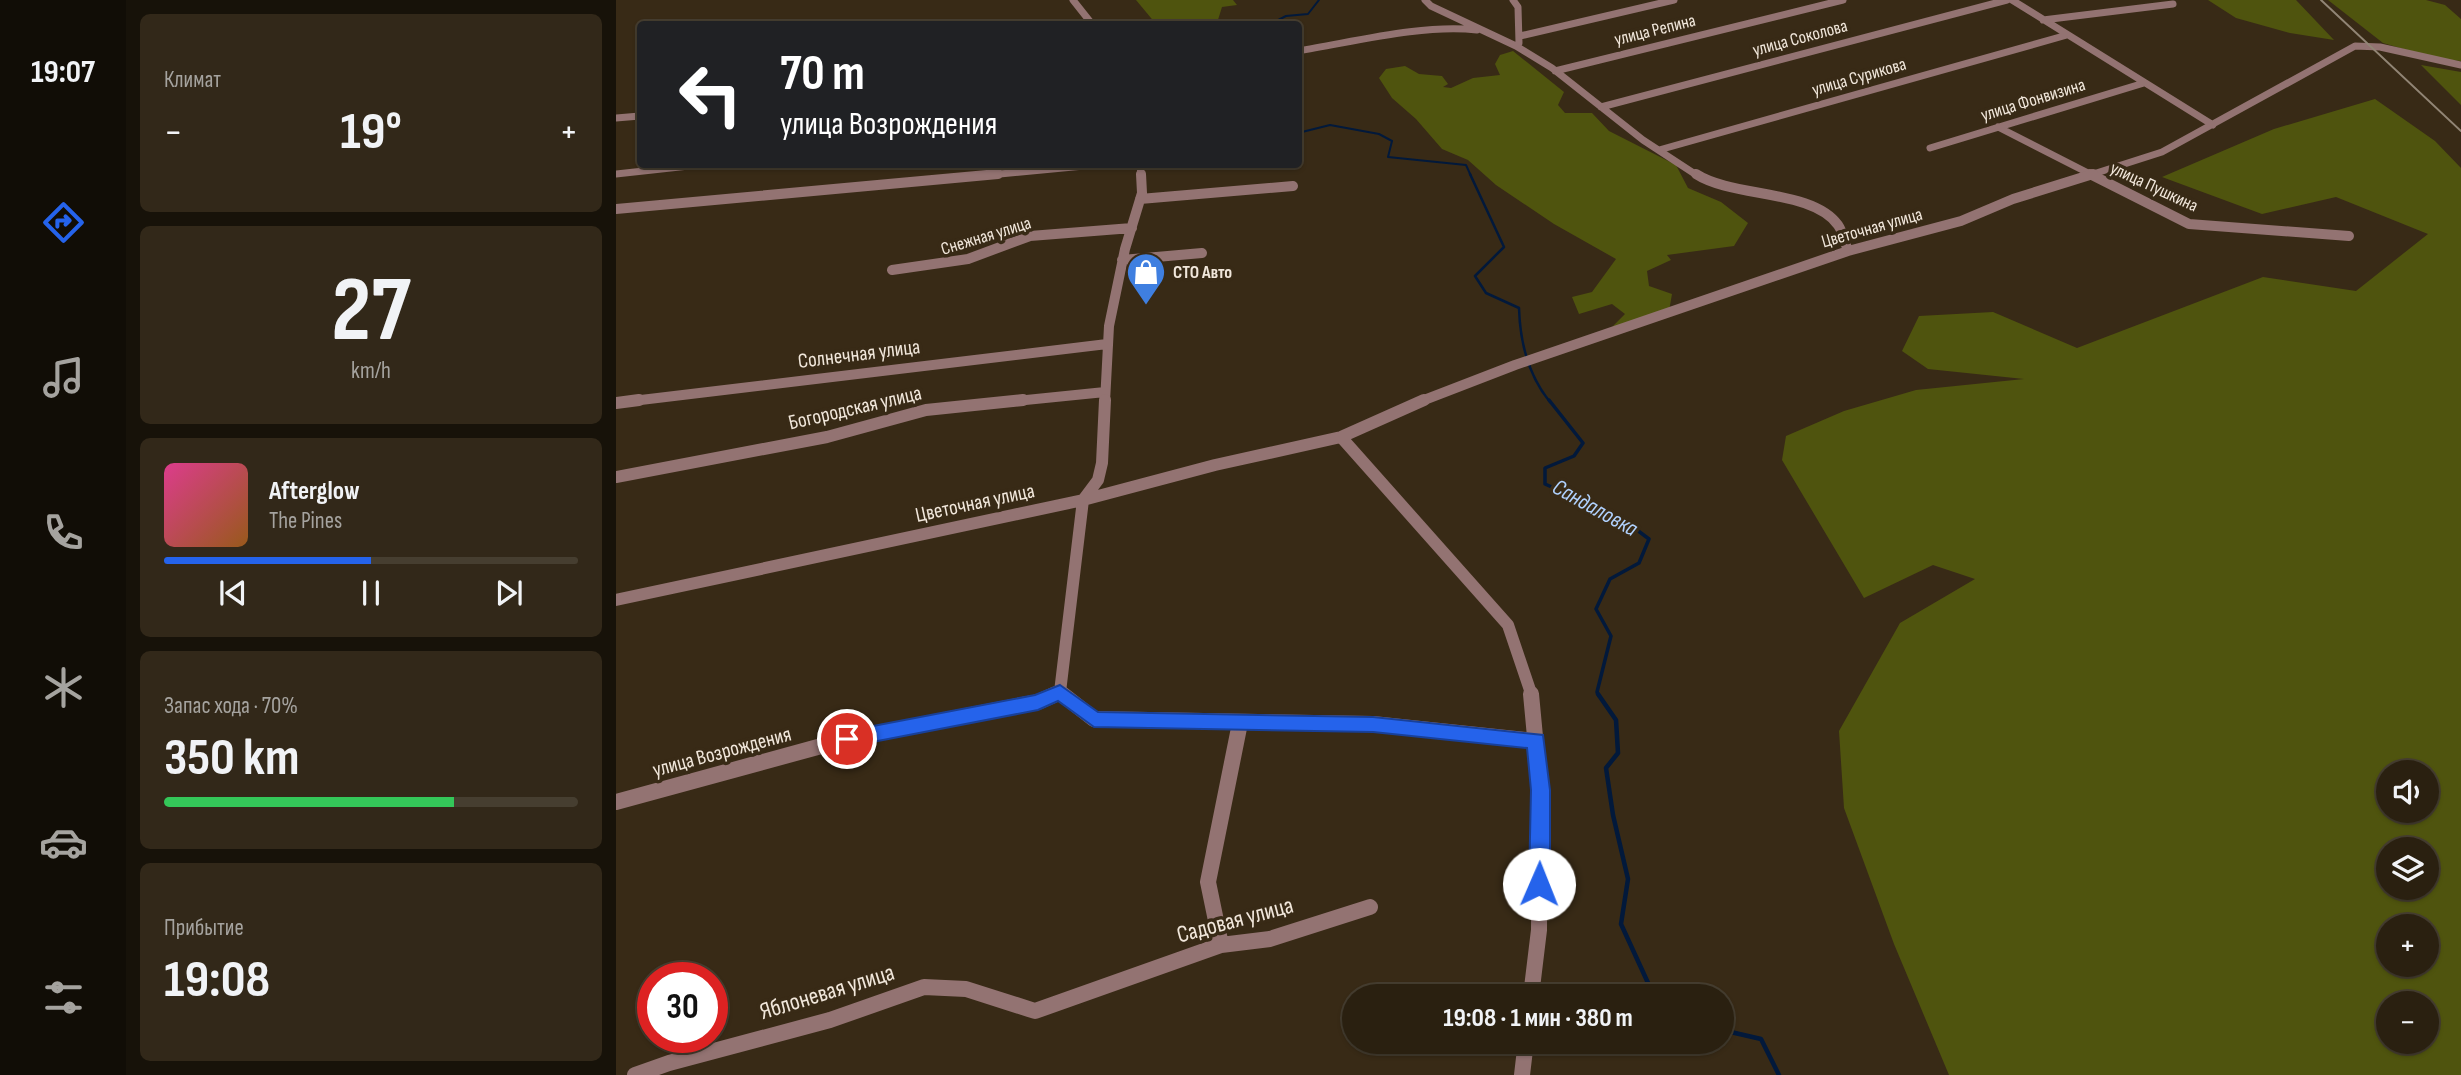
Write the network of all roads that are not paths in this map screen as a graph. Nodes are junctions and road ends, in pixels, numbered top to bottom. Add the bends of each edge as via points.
1 (1073, 0) edge
2 (1425, 0) edge
3 (1513, 0) edge
4 (1675, 0) edge
5 (1843, 0) edge
6 (2009, 0) edge
7 (2170, 2) edge
8 (2043, 20) junction
9 (1090, 21) edge
10 (1488, 31) junction
11 (2067, 35) junction
12 (1520, 36) junction
13 (1516, 46) junction
14 (1302, 50) edge
15 (2461, 65) edge
16 (1555, 71) junction
17 (2144, 83) junction
18 (1601, 107) junction
19 (637, 116) edge
20 (616, 118) edge
21 (2213, 125) junction
22 (1998, 127) junction
23 (1930, 148) dead end
24 (1659, 150) junction
25 (671, 168) edge
26 (1062, 168) edge
27 (1140, 168) edge
28 (616, 174) edge
29 (2090, 175) junction
30 (1293, 186) dead end
31 (1140, 199) junction
32 (616, 209) edge
33 (1132, 228) junction
34 (2349, 236) dead end
35 (1848, 251) junction
36 (1202, 253) dead end
37 (1122, 260) junction
38 (892, 270) dead end
39 (1107, 344) junction
40 (1538, 357) joint
41 (1515, 365) joint
42 (1105, 392) junction
43 (616, 403) edge
44 (1341, 437) junction
45 (616, 477) edge
46 (1083, 500) junction
47 (616, 600) edge
48 (1508, 625) joint
49 (1060, 692) junction
50 (1240, 723) junction
51 (1536, 741) junction
52 (616, 802) edge
53 (1370, 907) dead end
54 (1221, 945) junction
55 (1532, 984) edge
56 (1035, 1011) joint
57 (1524, 1054) edge
58 (635, 1075) edge
59 (1522, 1075) edge

1 - 9 street
2 - 10 street
3 - 12 street via 1518,7
4 - 12 street
5 - 16 street, улица Репина
6 - 8 street
6 - 18 street, улица Соколова
7 - 8 street
8 - 11 street
10 - 13 street
10 - 14 street via 1429,32
11 - 17 street
11 - 24 street, улица Сурикова
12 - 13 street
13 - 16 street
15 - 21 street via 2355,46
16 - 18 street
17 - 21 street
17 - 22 street, улица Фонвизина
18 - 24 street
19 - 20 street
21 - 29 street, Цветочная улица via 2162,152
22 - 23 street, улица Фонвизина
22 - 29 street, улица Пушкина
24 - 35 street via 1710,183 1801,202 1827,215 1839,226
25 - 28 street
26 - 32 street
27 - 31 street
29 - 34 street, улица Пушкина via 2189,224
29 - 35 street, Цветочная улица via 2013,198 1961,221
30 - 31 street
31 - 33 street
33 - 37 street
33 - 38 street, Снежная улица via 1030,236 946,266
35 - 40 street, Цветочная улица
36 - 37 street
37 - 39 street
39 - 42 street
39 - 43 street, Солнечная улица
40 - 41 street
41 - 44 street, Цветочная улица
42 - 45 street, Богородская улица via 926,410 827,437
42 - 46 street via 1102,463 1098,480
44 - 46 street, Цветочная улица
44 - 48 street
46 - 47 street, Цветочная улица
46 - 49 street
48 - 51 street via 1533,699
49 - 50 street via 1094,719
49 - 52 street, улица Возрождения via 1038,702 847,739
50 - 51 street via 1373,724
50 - 54 street via 1208,883
51 - 55 street via 1541,790 1539,930
53 - 54 street, Садовая улица via 1270,939
54 - 56 street, Садовая улица
56 - 58 street, Яблоневая улица via 966,989 923,987 830,1020
57 - 59 street

